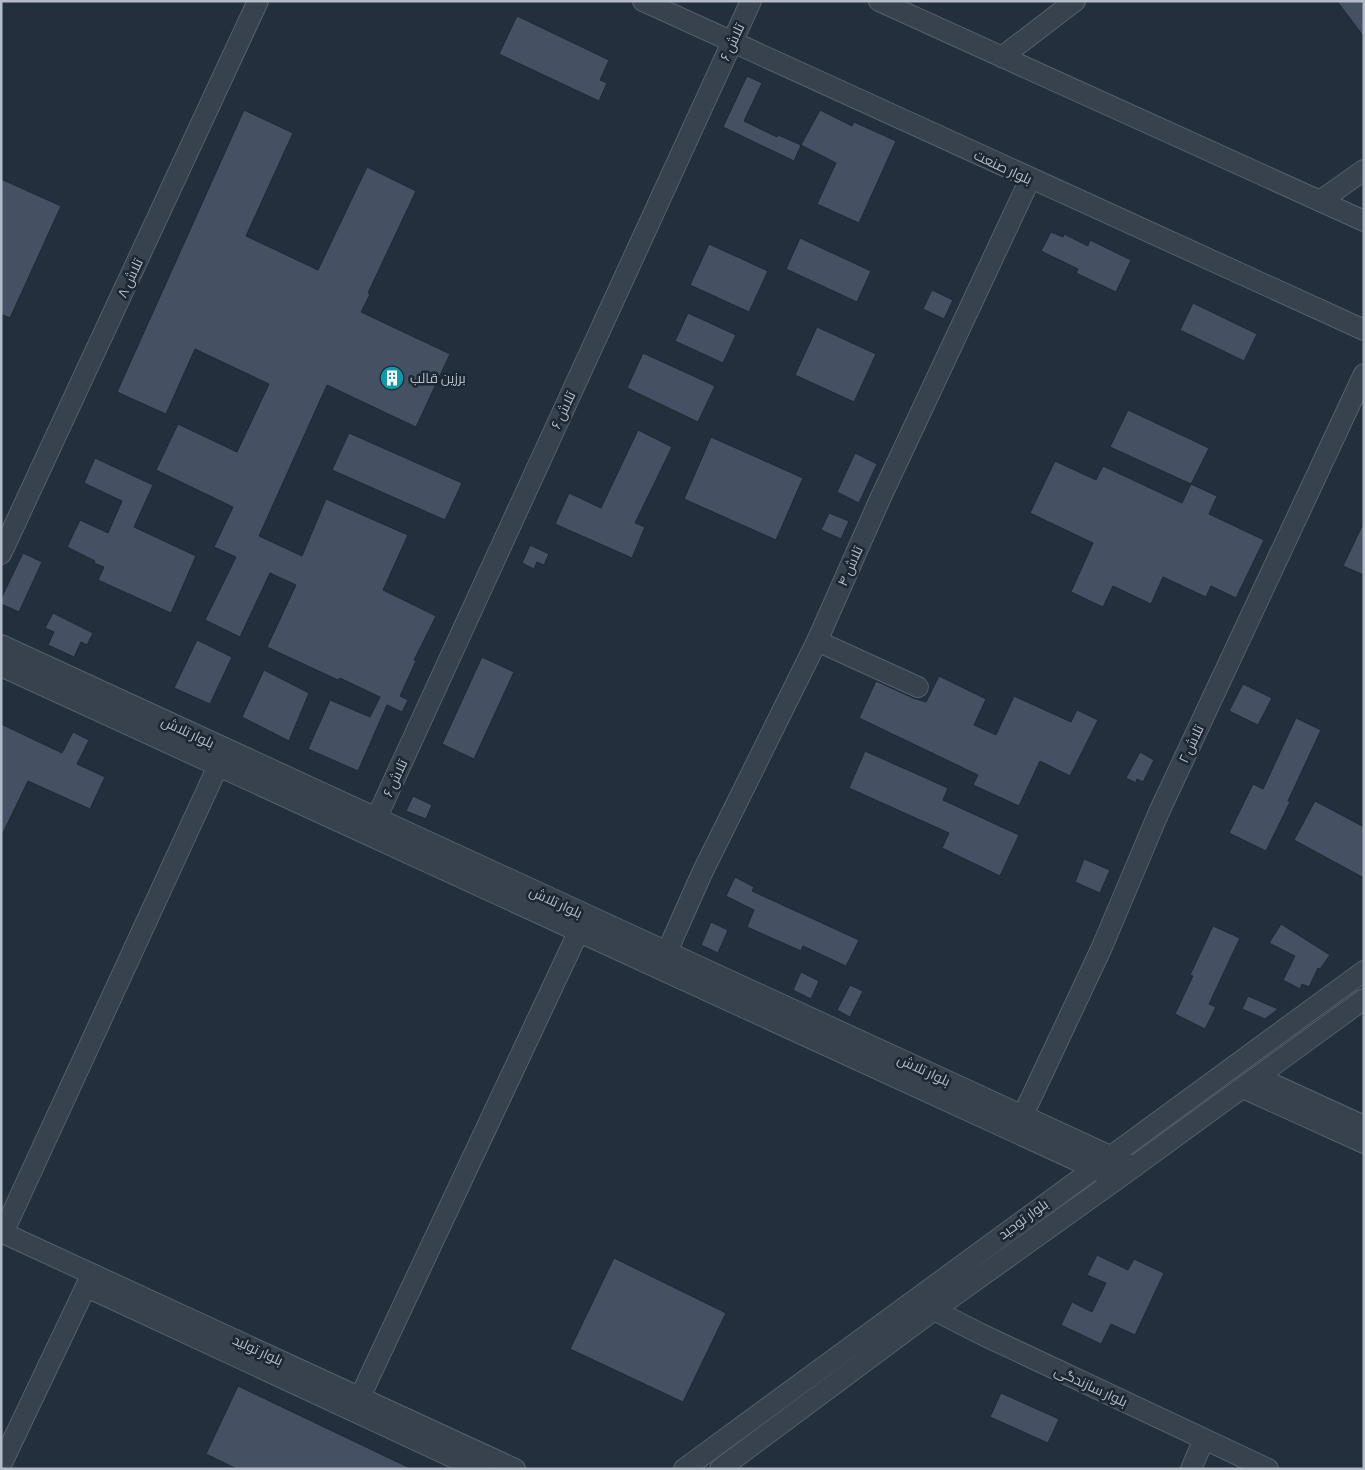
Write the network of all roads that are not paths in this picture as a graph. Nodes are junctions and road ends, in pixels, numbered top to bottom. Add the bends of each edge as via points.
1 (258, 1) edge
2 (643, 1) edge
3 (751, 1) edge
4 (879, 1) edge
5 (1075, 1) edge
6 (732, 42) junction
7 (1002, 57) junction
8 (1364, 170) edge
9 (1030, 179) junction
10 (1320, 201) junction
11 (1364, 221) edge
12 (1364, 330) edge
13 (1364, 374) edge
14 (1, 554) edge
15 (817, 641) junction
16 (1, 645) edge
17 (1, 666) edge
18 (918, 687) dead end
19 (218, 766) junction
20 (376, 819) junction
21 (582, 924) junction
22 (663, 961) junction
23 (1364, 971) edge
24 (1364, 999) edge
25 (1250, 1082) junction
26 (1310, 1110) junction
27 (1023, 1115) junction
28 (1364, 1126) edge
29 (1364, 1144) edge
30 (1069, 1147) junction
31 (1111, 1156) junction
32 (1134, 1167) junction
33 (1094, 1168) junction
34 (1117, 1179) junction
35 (2, 1238) edge
36 (89, 1280) junction
37 (922, 1293) junction
38 (934, 1310) junction
39 (305, 1380) junction
40 (360, 1397) junction
41 (429, 1437) junction
42 (1204, 1439) junction
43 (1, 1466) edge
44 (478, 1469) edge
45 (515, 1469) edge
46 (684, 1469) edge
47 (720, 1469) edge
48 (1191, 1469) edge
49 (1268, 1469) edge

1 - 14 street, تلاش ۸
2 - 6 street, بلوار صنعت
3 - 6 street, تلاش ۶
4 - 7 street
5 - 7 street
6 - 9 street, بلوار صنعت
6 - 20 street, تلاش ۶
7 - 10 street
8 - 10 street
9 - 12 street, بلوار صنعت
9 - 15 street, تلاش ۴
10 - 11 street
13 - 27 street, تلاش ۲
15 - 18 street
15 - 22 street, تلاش ۴ via 702,873
16 - 20 street, بلوار تلاش
17 - 19 street, بلوار تلاش
19 - 21 street, بلوار تلاش
19 - 35 street
20 - 21 street, بلوار تلاش
21 - 22 street, بلوار تلاش
21 - 40 street
22 - 27 street, بلوار تلاش
22 - 30 street, بلوار تلاش
23 - 31 street, بلوار توحید
24 - 25 street, بلوار توحید
25 - 26 street
25 - 32 street, بلوار توحید
26 - 28 street
26 - 29 street
27 - 30 street, بلوار تلاش
30 - 31 street, بلوار تلاش
30 - 33 street, بلوار تلاش
31 - 32 street, بلوار تلاش
31 - 33 street, بلوار توحید
32 - 34 street, بلوار توحید
33 - 34 street, بلوار تلاش
33 - 37 street, بلوار توحید
34 - 38 street, بلوار توحید
35 - 36 street, بلوار تولید
36 - 39 street, بلوار تولید
36 - 43 street
37 - 38 street, بلوار سازندگی
37 - 46 street, بلوار توحید
38 - 42 street, بلوار سازندگی
38 - 47 street, بلوار توحید
39 - 40 street, بلوار تولید
39 - 41 street, بلوار تولید
40 - 41 street, بلوار تولید
41 - 44 street, بلوار تولید
41 - 45 street, بلوار تولید
42 - 48 street
42 - 49 street, بلوار سازندگی

